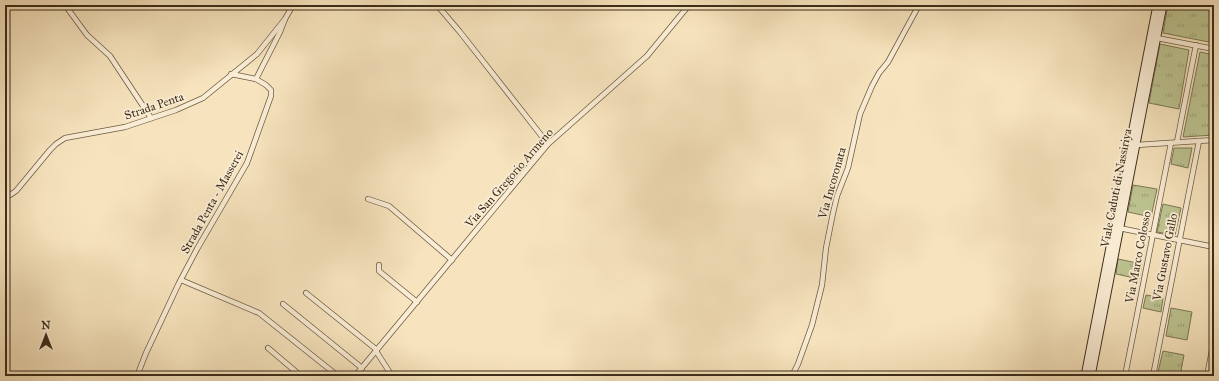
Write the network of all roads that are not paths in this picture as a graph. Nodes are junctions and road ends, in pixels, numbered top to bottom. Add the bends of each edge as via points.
1 (65, 5) edge
2 (293, 5) edge
3 (437, 5) edge
4 (689, 5) edge
5 (919, 5) edge
6 (1157, 5) edge
7 (1163, 5) edge
8 (285, 19) junction
9 (1157, 38) junction
10 (1196, 45) junction
11 (1214, 49) edge
12 (231, 74) junction
13 (256, 79) junction
14 (151, 118) junction
15 (1214, 140) edge
16 (1199, 141) junction
17 (1177, 142) junction
18 (1171, 143) junction
19 (548, 144) junction
20 (1136, 144) junction
21 (5, 196) edge
22 (368, 199) dead end
23 (1119, 228) junction
24 (1153, 235) junction
25 (1179, 240) junction
26 (1214, 247) edge
27 (452, 260) junction
28 (379, 265) dead end
29 (181, 280) junction
30 (306, 292) dead end
31 (417, 302) junction
32 (283, 304) dead end
33 (1214, 340) edge
34 (268, 348) dead end
35 (376, 350) junction
36 (362, 368) junction
37 (137, 376) edge
38 (301, 376) edge
39 (338, 376) edge
40 (355, 376) edge
41 (392, 376) edge
42 (792, 376) edge
43 (1085, 376) edge
44 (1091, 376) edge
45 (1125, 376) edge
46 (1152, 376) edge
47 (1207, 376) edge

1 - 14 street via 87,35 110,56
2 - 8 street, Strada Penta
3 - 19 street
4 - 19 street, Via San Gregorio Armeno via 647,56
5 - 42 street, Via Incoronata via 888,62 879,73 860,114 848,168 833,213 822,285 812,325
6 - 43 main road, Viale Caduti di Nassiriya
7 - 9 main road, Viale Caduti di Nassiriya
8 - 12 street, Strada Penta via 257,54
8 - 13 street
9 - 10 street
9 - 20 main road, Viale Caduti di Nassiriya
10 - 11 street
10 - 17 street
12 - 13 street
12 - 14 street, Strada Penta via 203,98
13 - 29 street, Strada Penta - Masserei via 271,90 271,96 247,163
14 - 21 street, Strada Penta via 125,127 65,138 50,150 16,191
15 - 16 street
16 - 17 street
16 - 25 street, Via Gustavo Gallo
17 - 18 street
18 - 20 street
18 - 24 street, Via Marco Colosso
19 - 27 street, Via San Gregorio Armeno
20 - 23 main road, Viale Caduti di Nassiriya
22 - 27 street via 389,206
23 - 24 street
23 - 44 main road, Viale Caduti di Nassiriya
24 - 25 street
24 - 45 street, Via Marco Colosso
25 - 26 street
25 - 46 street, Via Gustavo Gallo
27 - 31 street, Via San Gregorio Armeno
28 - 31 street via 379,271
29 - 37 street, Strada Penta - Masserei
29 - 39 street via 259,313
30 - 35 street
31 - 35 street, Via San Gregorio Armeno
32 - 36 street
33 - 47 street
34 - 38 street
35 - 36 street, Via San Gregorio Armeno
35 - 41 street
36 - 40 street, Via San Gregorio Armeno

